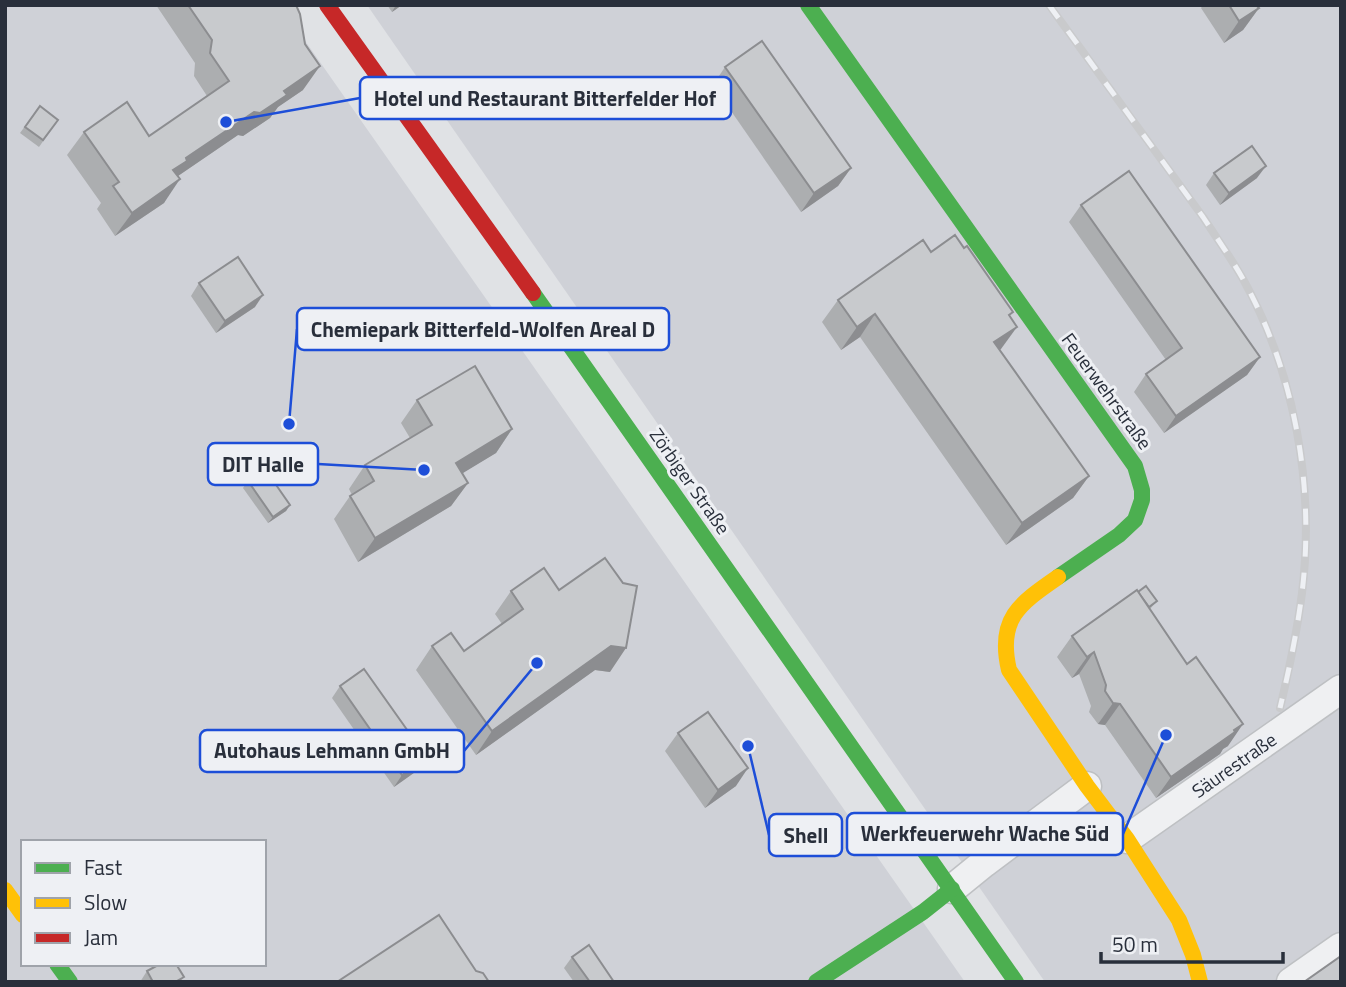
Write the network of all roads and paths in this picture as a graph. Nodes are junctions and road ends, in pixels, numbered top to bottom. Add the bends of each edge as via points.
1 (327, 5) edge
2 (808, 5) edge
3 (1341, 690) edge
4 (1087, 786) junction
5 (1127, 839) junction
6 (5, 890) edge
7 (952, 890) junction
8 (21, 912) edge
9 (1341, 947) edge
10 (58, 966) edge
11 (70, 982) edge
12 (816, 982) edge
13 (1016, 982) edge
14 (1200, 982) edge
15 (1291, 982) edge

1 - 7 street, Zörbiger Straße
2 - 4 street, Feuerwehrstraße via 1140,476 1143,499 1129,529 1026,601 1006,629 1009,670
3 - 5 street, Säurestraße
4 - 5 street
4 - 7 street
5 - 14 street via 1178,920
6 - 8 street
7 - 12 street
7 - 13 street, Zörbiger Straße
9 - 15 street
10 - 11 street

